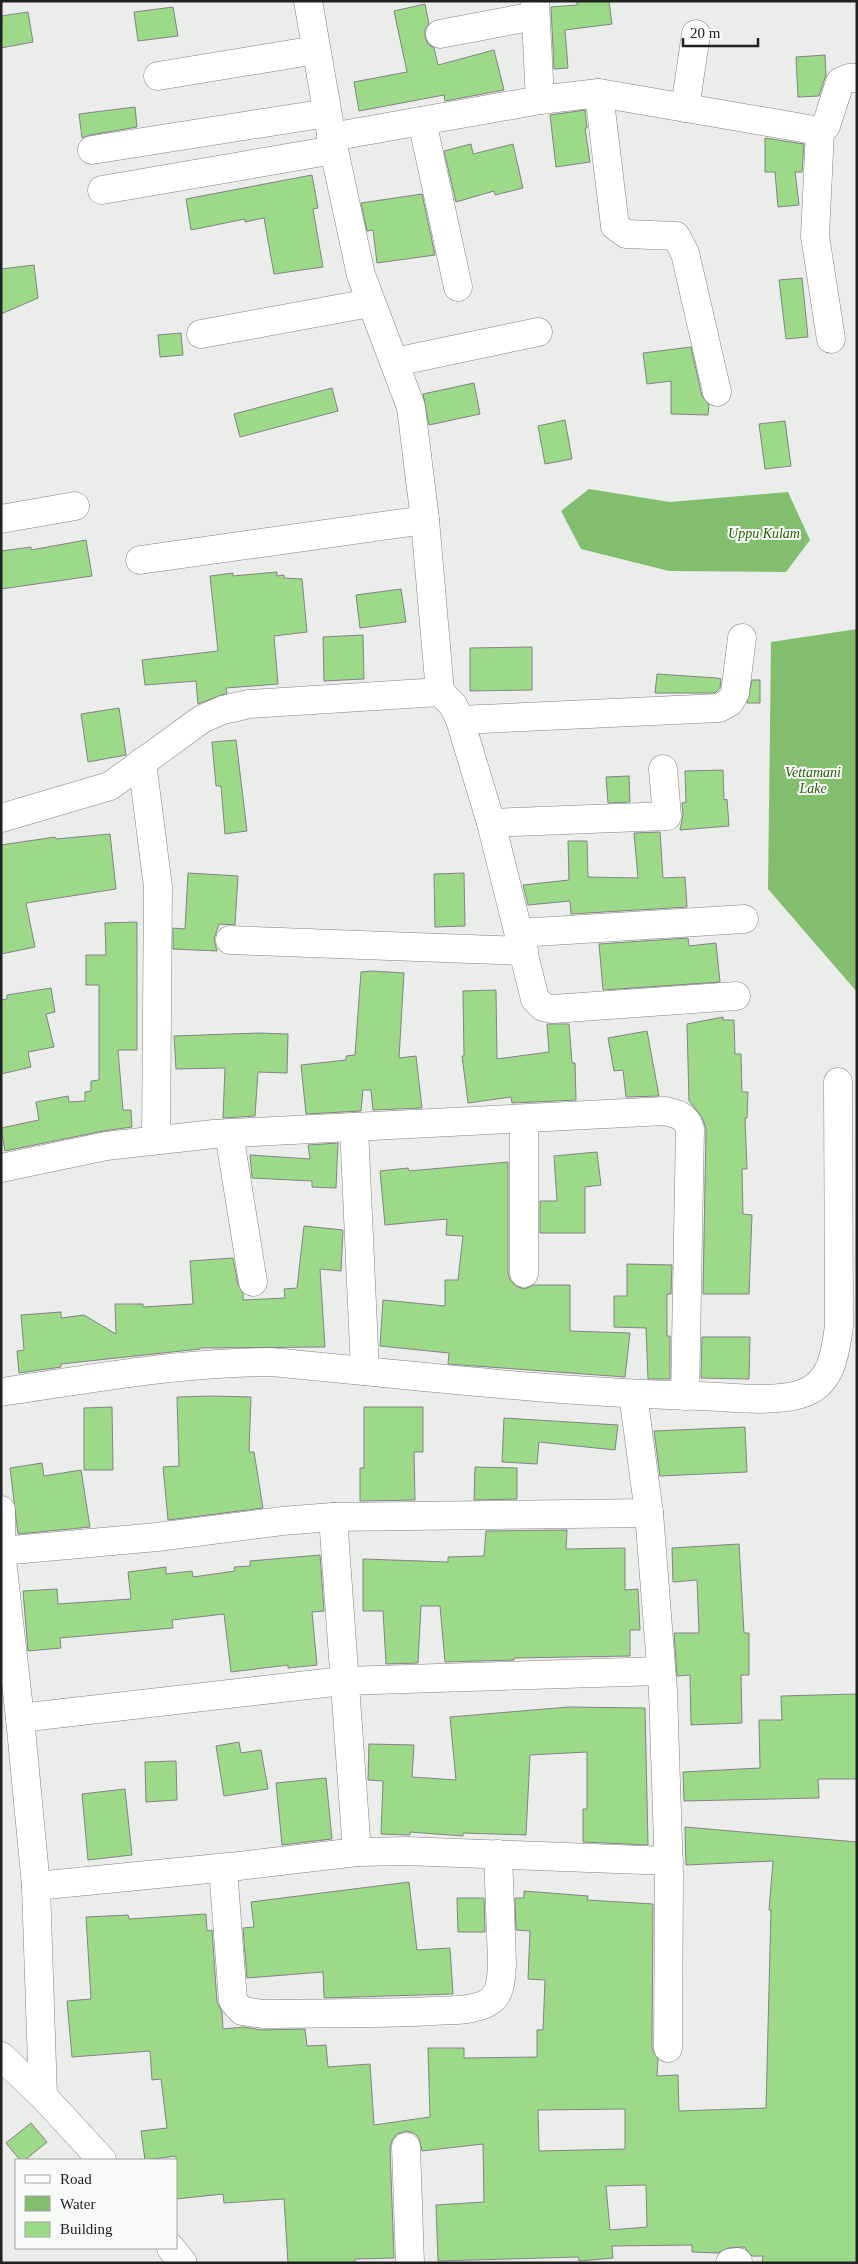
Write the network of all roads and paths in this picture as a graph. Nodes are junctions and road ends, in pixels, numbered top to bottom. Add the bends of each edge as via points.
1 (308, 1) edge
2 (535, 9) edge
3 (440, 34) dead end
4 (696, 34) dead end
5 (316, 50) junction
6 (158, 76) dead end
7 (857, 78) edge
8 (599, 93) junction
9 (540, 100) junction
10 (685, 108) junction
11 (422, 120) junction
12 (820, 131) junction
13 (331, 133) junction
14 (92, 150) dead end
15 (102, 190) dead end
16 (458, 287) dead end
17 (370, 303) junction
18 (538, 332) dead end
19 (201, 334) dead end
20 (830, 339) dead end
21 (395, 362) junction
22 (717, 392) dead end
23 (75, 506) dead end
24 (1, 519) edge
25 (425, 520) junction
26 (140, 560) dead end
27 (742, 638) dead end
28 (440, 692) junction
29 (460, 720) junction
30 (142, 762) junction
31 (663, 769) dead end
32 (1, 818) edge
33 (491, 823) junction
34 (744, 919) dead end
35 (230, 940) dead end
36 (521, 942) junction
37 (736, 996) dead end
38 (838, 1082) dead end
39 (524, 1119) junction
40 (354, 1127) junction
41 (229, 1134) junction
42 (156, 1140) junction
43 (1, 1168) edge
44 (524, 1272) dead end
45 (253, 1282) dead end
46 (365, 1371) junction
47 (1, 1392) edge
48 (633, 1394) junction
49 (685, 1396) junction
50 (1, 1510) edge
51 (649, 1513) junction
52 (333, 1517) junction
53 (2, 1535) edge
54 (1, 1551) edge
55 (7, 1660) edge
56 (661, 1671) junction
57 (343, 1681) junction
58 (20, 1718) junction
59 (357, 1852) junction
60 (498, 1854) junction
61 (669, 1861) junction
62 (223, 1868) junction
63 (36, 1886) junction
64 (668, 2048) dead end
65 (2, 2058) edge
66 (43, 2096) junction
67 (406, 2147) dead end
68 (101, 2159) edge
69 (172, 2249) edge
70 (738, 2262) edge
71 (183, 2263) edge
72 (410, 2263) edge
73 (730, 2263) edge

1 - 5 street
2 - 3 street
2 - 9 street
4 - 10 street
5 - 6 street
5 - 13 street
7 - 12 street via 840,82 826,126
8 - 9 street
8 - 10 street
8 - 22 street via 615,226 626,234 676,236 685,252
9 - 11 street
10 - 12 street
11 - 13 street
11 - 16 street
12 - 20 street via 815,236
13 - 14 street
13 - 15 street
13 - 17 street via 361,275
17 - 19 street
17 - 21 street
18 - 21 street
21 - 25 street via 411,407
23 - 24 street
25 - 26 street
25 - 28 street
27 - 29 street via 735,693 730,702 719,708
28 - 29 street via 453,705
28 - 30 street via 249,704 223,710 202,719
29 - 33 street
30 - 32 street via 110,786
30 - 42 street via 158,887
31 - 33 street via 667,816
33 - 36 street
34 - 36 street
35 - 36 street
36 - 37 street via 535,999 543,1007 553,1009
38 - 49 street via 839,1326 834,1361 821,1383 802,1394 781,1398
39 - 40 street
39 - 44 street
39 - 49 street via 665,1111 687,1120 690,1129
40 - 41 street
40 - 46 street
41 - 42 street
41 - 45 street
42 - 43 street via 106,1146
46 - 47 street via 270,1362 232,1362
46 - 48 street
48 - 49 street
48 - 51 street
50 - 53 street
51 - 52 street
51 - 56 street
52 - 54 street
52 - 57 street
53 - 54 street
54 - 55 street
55 - 58 street
56 - 57 street
56 - 61 street
57 - 58 street
57 - 59 street
58 - 63 street
59 - 60 street
59 - 62 street
60 - 61 street
60 - 62 street via 502,1963 497,1995 488,2003 470,2008 413,2012 263,2014 242,2011 233,2000
61 - 64 street
62 - 63 street
63 - 66 street
65 - 66 street
66 - 68 street
67 - 72 street
69 - 71 street
70 - 73 street

